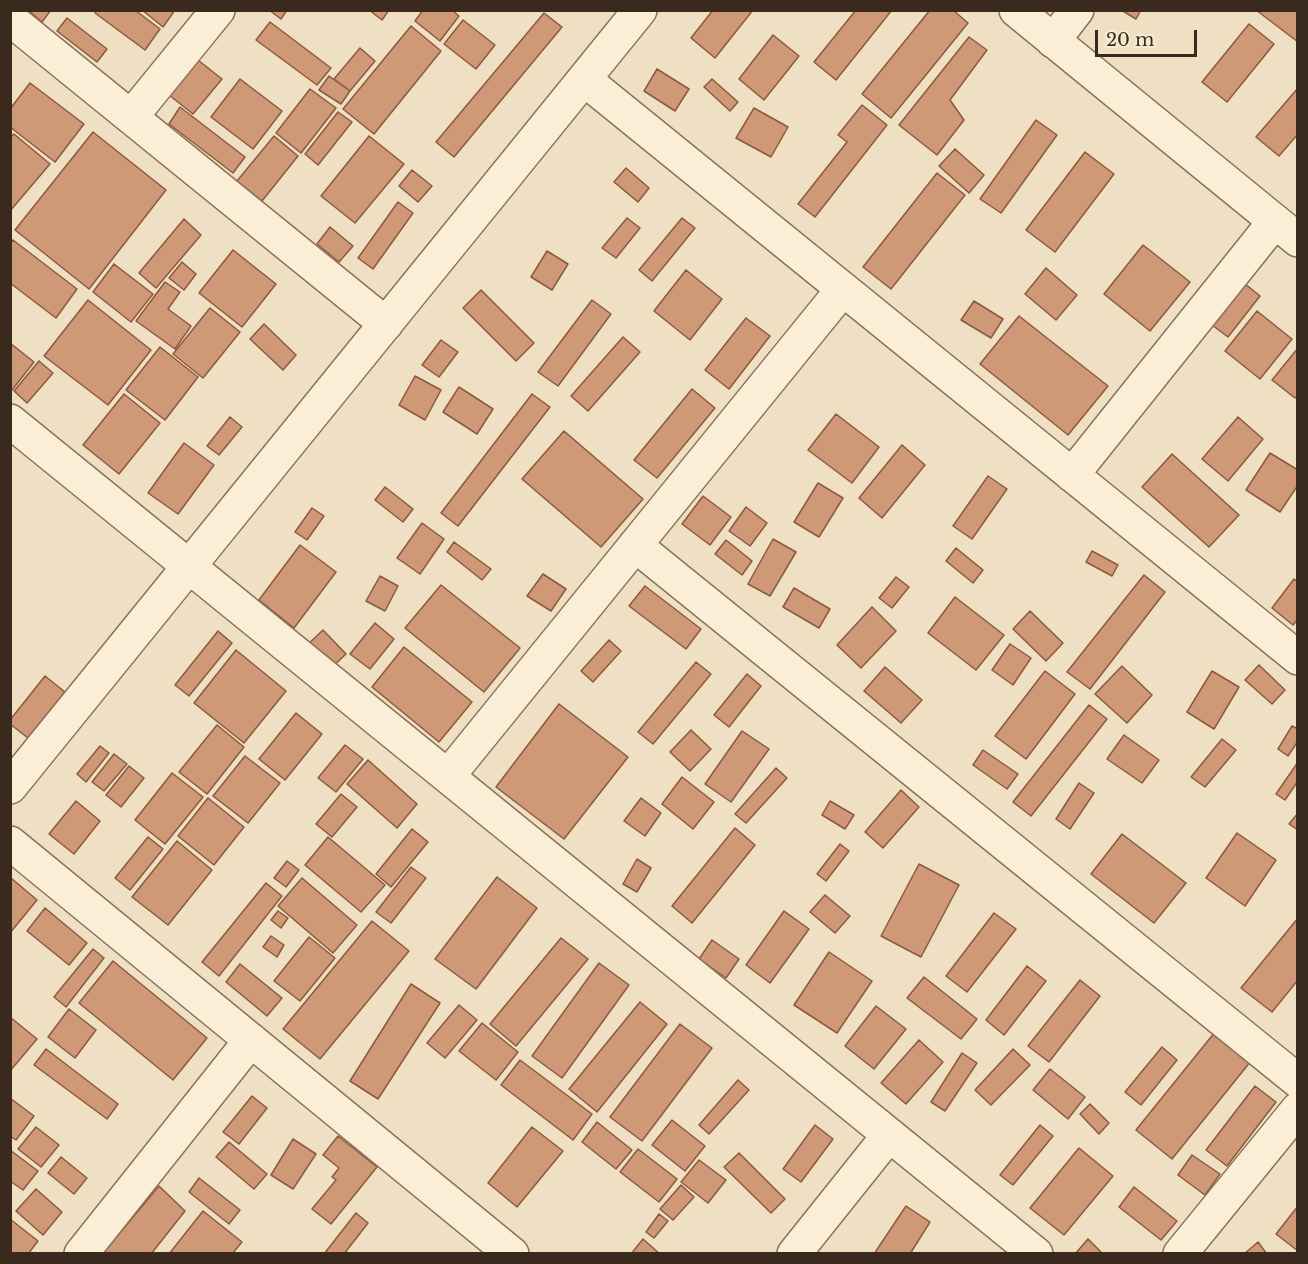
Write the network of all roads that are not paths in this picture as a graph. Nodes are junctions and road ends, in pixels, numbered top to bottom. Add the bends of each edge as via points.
1 (218, 10) edge
2 (640, 10) edge
3 (1016, 10) edge
4 (1077, 10) edge
5 (10, 19) edge
6 (1053, 41) junction
7 (584, 79) junction
8 (131, 117) junction
9 (1286, 231) edge
10 (843, 289) junction
11 (386, 324) junction
12 (10, 421) edge
13 (1072, 475) junction
14 (635, 545) junction
15 (189, 566) junction
16 (1298, 658) edge
17 (448, 776) junction
18 (10, 787) edge
19 (10, 843) edge
20 (251, 1040) junction
21 (1298, 1081) edge
22 (1298, 1109) edge
23 (890, 1135) junction
24 (81, 1254) edge
25 (512, 1254) edge
26 (794, 1254) edge
27 (1036, 1254) edge
28 (1180, 1254) edge

1 - 8 street
2 - 7 street
3 - 6 street
4 - 6 street
5 - 8 street
6 - 9 street
7 - 10 street
7 - 11 street
8 - 11 street
9 - 13 street
10 - 13 street
10 - 14 street
11 - 15 street
12 - 15 street
13 - 16 street
14 - 17 street
14 - 21 street
15 - 17 street
15 - 18 street
17 - 23 street
19 - 20 street
20 - 24 street
20 - 25 street
22 - 28 street
23 - 26 street
23 - 27 street

